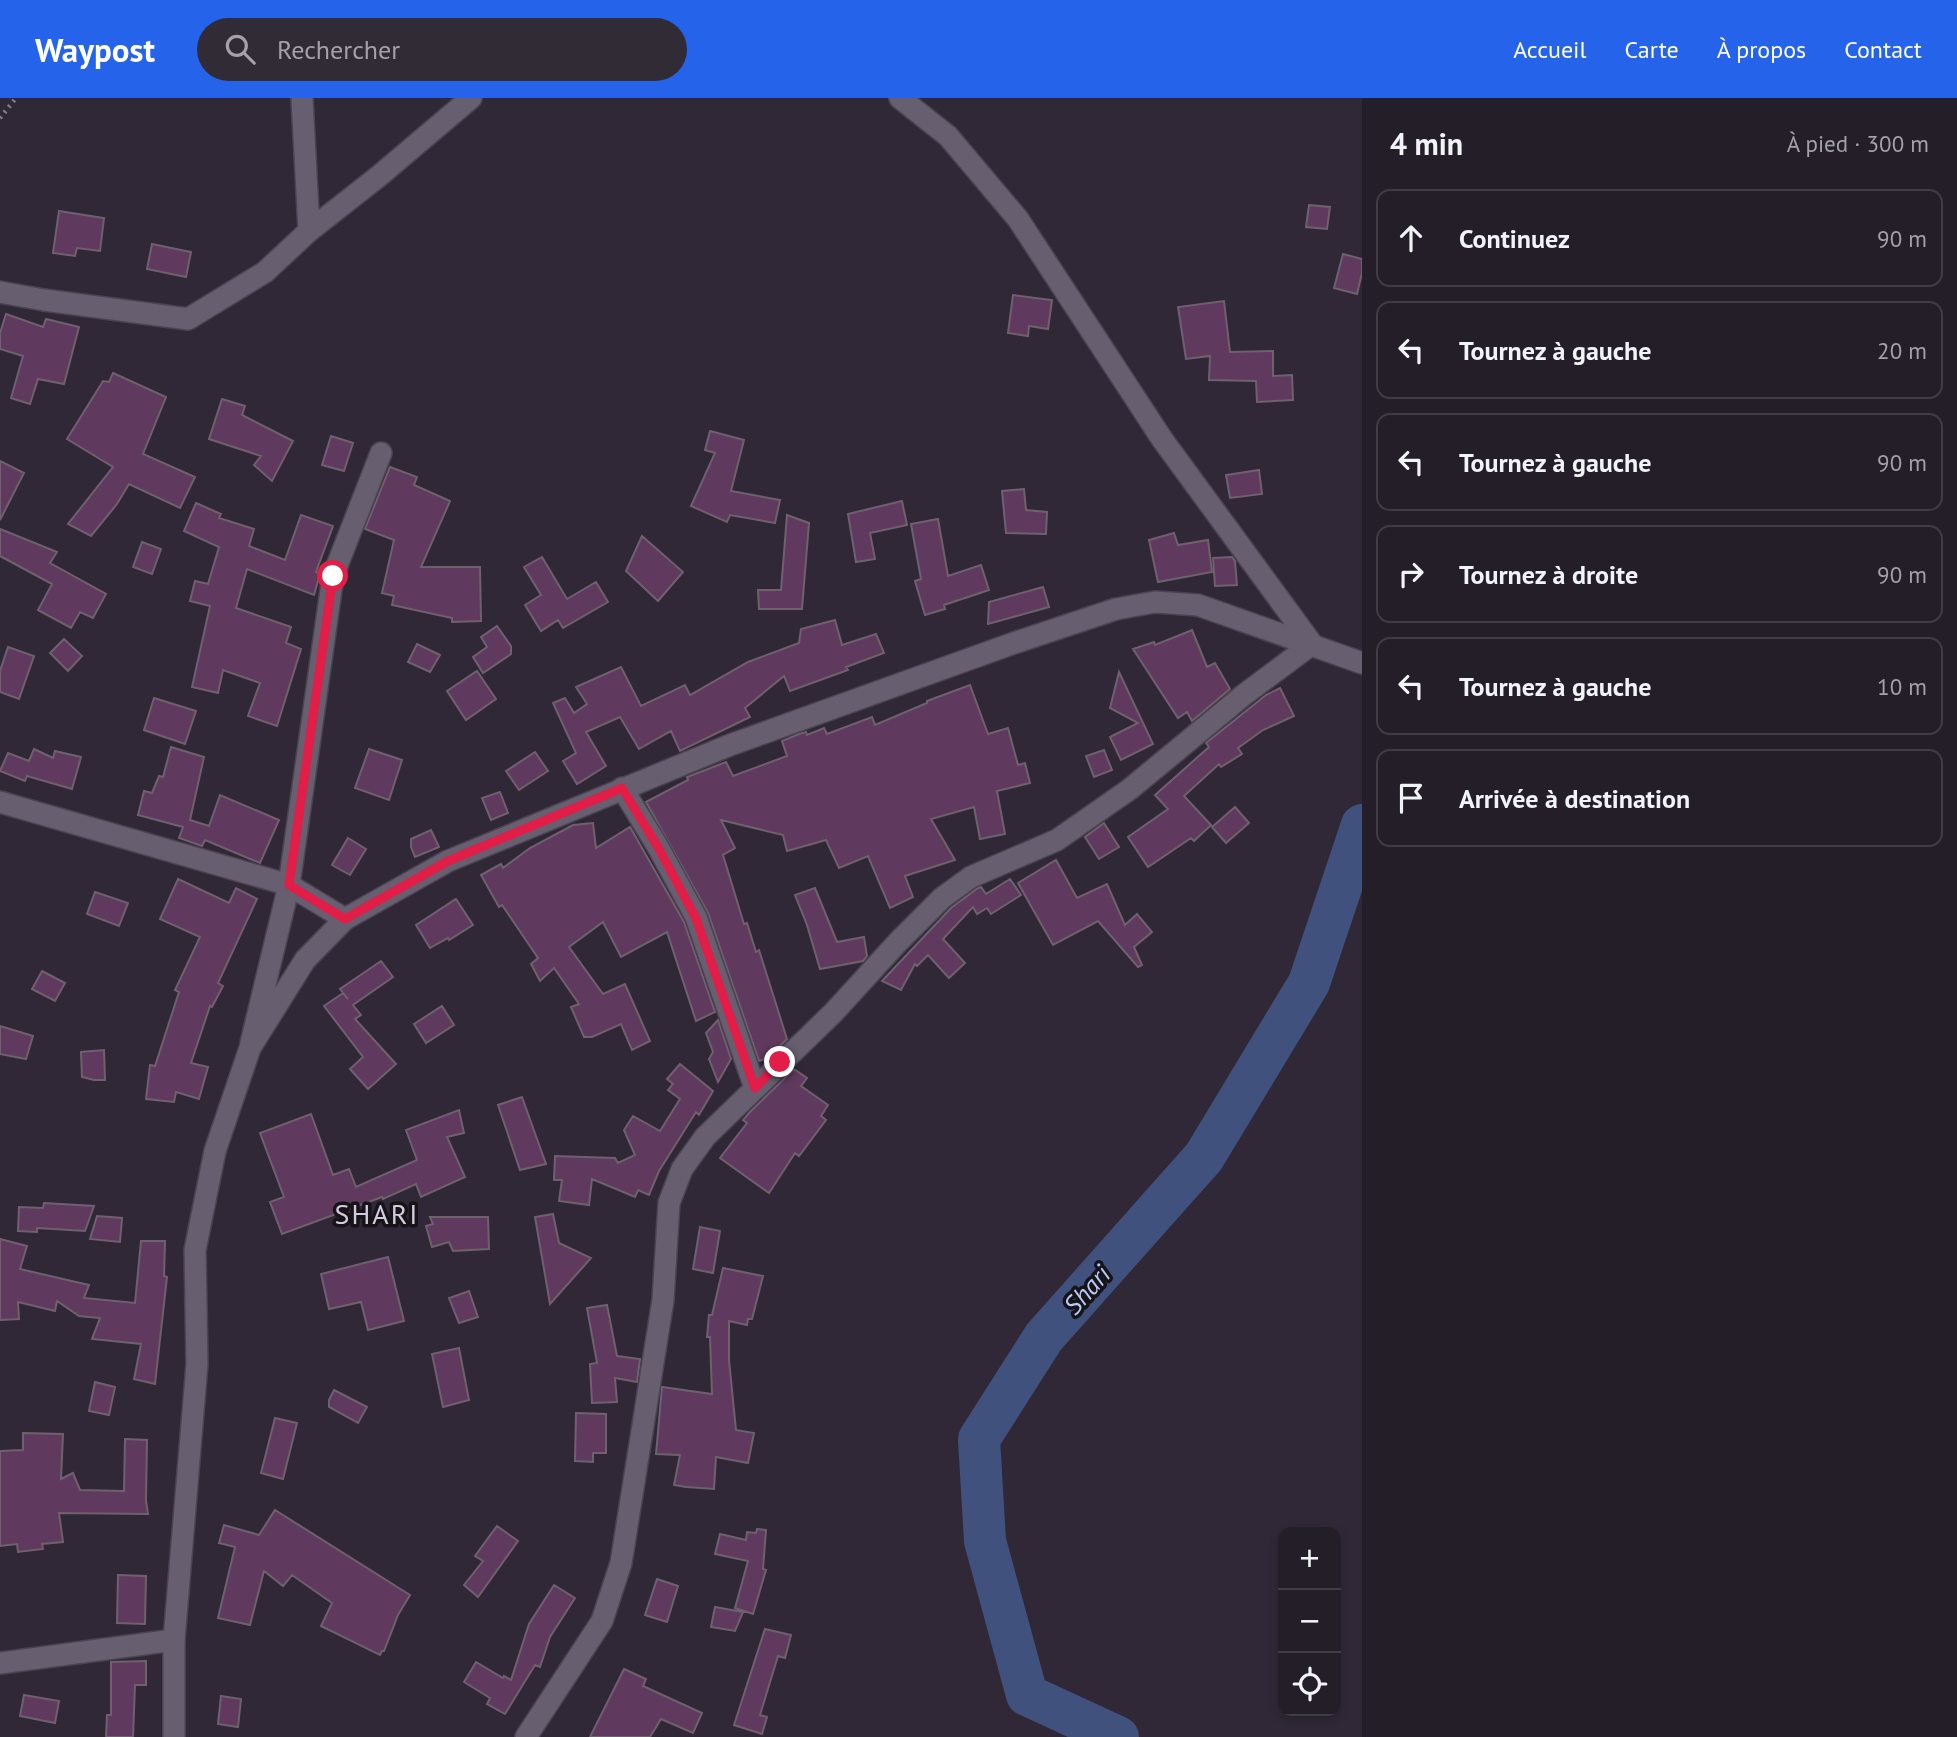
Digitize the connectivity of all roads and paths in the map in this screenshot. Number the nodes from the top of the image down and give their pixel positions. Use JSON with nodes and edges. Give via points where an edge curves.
{"nodes":[{"id":1,"x":16,"y":98,"type":"edge"},
{"id":2,"x":302,"y":98,"type":"edge"},
{"id":3,"x":471,"y":98,"type":"edge"},
{"id":4,"x":900,"y":98,"type":"edge"},
{"id":5,"x":0,"y":118,"type":"edge"},
{"id":6,"x":309,"y":231,"type":"junction"},
{"id":7,"x":0,"y":292,"type":"edge"},
{"id":8,"x":381,"y":453,"type":"dead end"},
{"id":9,"x":1312,"y":644,"type":"junction"},
{"id":10,"x":1362,"y":663,"type":"edge"},
{"id":11,"x":622,"y":788,"type":"junction"},
{"id":12,"x":0,"y":802,"type":"edge"},
{"id":13,"x":289,"y":885,"type":"junction"},
{"id":14,"x":345,"y":919,"type":"junction"},
{"id":15,"x":250,"y":1048,"type":"junction"},
{"id":16,"x":755,"y":1088,"type":"junction"},
{"id":17,"x":174,"y":1640,"type":"junction"},
{"id":18,"x":0,"y":1663,"type":"edge"},
{"id":19,"x":174,"y":1737,"type":"edge"},
{"id":20,"x":526,"y":1737,"type":"edge"}],
"edges":[{"from":1,"to":5,"type":"path"},
{"from":2,"to":6,"type":"street"},
{"from":3,"to":6,"type":"street"},
{"from":4,"to":9,"type":"street","via":[[948,136],[1018,219],[1162,439]]},
{"from":6,"to":7,"type":"street","via":[[265,272],[188,320]]},
{"from":8,"to":13,"type":"street","via":[[333,576]]},
{"from":9,"to":10,"type":"street"},
{"from":9,"to":11,"type":"street","via":[[1198,605],[1155,601],[1116,609],[730,745]]},
{"from":9,"to":16,"type":"street","via":[[1057,840],[971,877],[942,898]]},
{"from":11,"to":14,"type":"street","via":[[448,861]]},
{"from":11,"to":16,"type":"street","via":[[696,918]]},
{"from":12,"to":13,"type":"street"},
{"from":13,"to":14,"type":"street"},
{"from":13,"to":15,"type":"street"},
{"from":14,"to":15,"type":"street","via":[[305,960]]},
{"from":15,"to":17,"type":"street","via":[[215,1151],[195,1250],[197,1364]]},
{"from":16,"to":20,"type":"street","via":[[705,1136],[682,1169],[669,1203],[663,1300],[621,1563],[602,1621]]},
{"from":17,"to":18,"type":"street"},
{"from":17,"to":19,"type":"street"}]}
